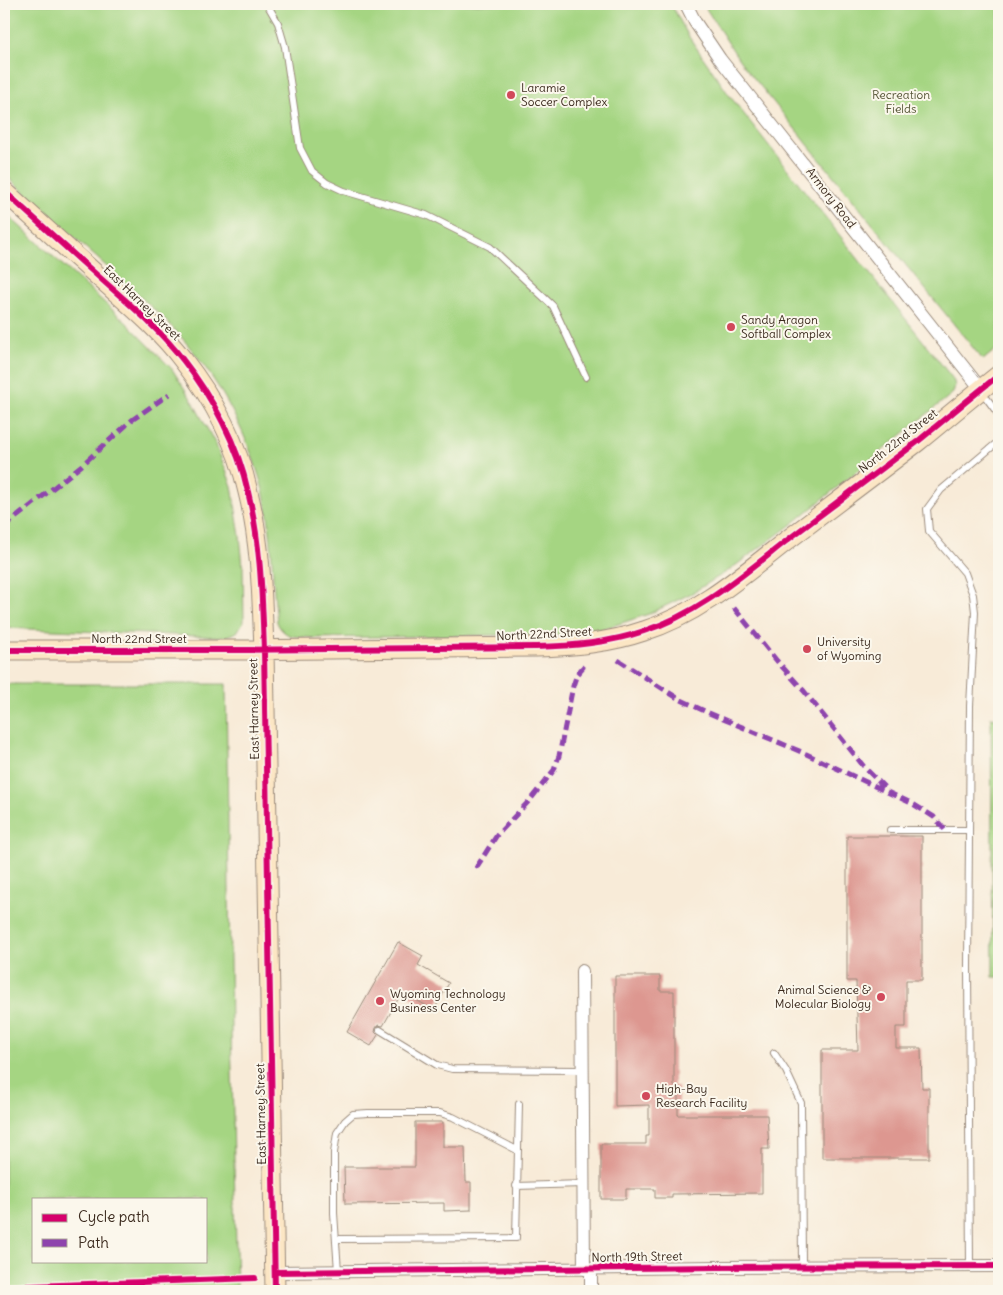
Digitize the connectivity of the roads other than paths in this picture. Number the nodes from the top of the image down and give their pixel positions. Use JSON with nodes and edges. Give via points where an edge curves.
{"nodes":[{"id":1,"x":267,"y":4,"type":"edge"},
{"id":2,"x":686,"y":4,"type":"edge"},
{"id":3,"x":4,"y":191,"type":"edge"},
{"id":4,"x":999,"y":375,"type":"edge"},
{"id":5,"x":586,"y":377,"type":"dead end"},
{"id":6,"x":981,"y":389,"type":"junction"},
{"id":7,"x":999,"y":415,"type":"edge"},
{"id":8,"x":999,"y":441,"type":"edge"},
{"id":9,"x":4,"y":650,"type":"edge"},
{"id":10,"x":264,"y":650,"type":"junction"},
{"id":11,"x":890,"y":830,"type":"dead end"},
{"id":12,"x":969,"y":830,"type":"junction"},
{"id":13,"x":582,"y":971,"type":"dead end"},
{"id":14,"x":380,"y":1030,"type":"dead end"},
{"id":15,"x":774,"y":1053,"type":"dead end"},
{"id":16,"x":582,"y":1070,"type":"junction"},
{"id":17,"x":519,"y":1104,"type":"dead end"},
{"id":18,"x":517,"y":1150,"type":"junction"},
{"id":19,"x":583,"y":1184,"type":"junction"},
{"id":20,"x":516,"y":1186,"type":"junction"},
{"id":21,"x":337,"y":1239,"type":"junction"},
{"id":22,"x":802,"y":1266,"type":"junction"},
{"id":23,"x":970,"y":1266,"type":"junction"},
{"id":24,"x":999,"y":1266,"type":"edge"},
{"id":25,"x":587,"y":1270,"type":"junction"},
{"id":26,"x":338,"y":1271,"type":"junction"},
{"id":27,"x":275,"y":1272,"type":"junction"},
{"id":28,"x":275,"y":1291,"type":"edge"},
{"id":29,"x":591,"y":1291,"type":"edge"}],
"edges":[{"from":1,"to":5,"type":"lane","via":[[278,23],[285,47],[300,148],[312,171],[344,192],[426,215],[490,247],[553,306]]},
{"from":2,"to":6,"type":"street","name":"Armory Road","via":[[720,59]]},
{"from":3,"to":10,"type":"main road","name":"East Harney Street","via":[[152,326],[204,388],[234,450],[248,490],[257,532]]},
{"from":4,"to":6,"type":"main road","name":"North 22nd Street"},
{"from":6,"to":7,"type":"lane"},
{"from":6,"to":10,"type":"main road","name":"North 22nd Street","via":[[702,604],[645,631],[572,646]]},
{"from":8,"to":12,"type":"lane","via":[[942,490],[927,509],[929,531],[965,573],[973,595],[975,634],[970,706]]},
{"from":9,"to":10,"type":"main road","name":"North 22nd Street"},
{"from":10,"to":27,"type":"main road","name":"East Harney Street"},
{"from":11,"to":12,"type":"lane"},
{"from":12,"to":23,"type":"lane"},
{"from":13,"to":16,"type":"street"},
{"from":14,"to":16,"type":"lane","via":[[437,1065],[452,1069]]},
{"from":15,"to":22,"type":"lane","via":[[800,1103]]},
{"from":16,"to":19,"type":"street"},
{"from":17,"to":18,"type":"lane"},
{"from":18,"to":20,"type":"lane"},
{"from":18,"to":21,"type":"lane","via":[[440,1113],[353,1114],[337,1133],[334,1153]]},
{"from":19,"to":20,"type":"lane"},
{"from":19,"to":25,"type":"street"},
{"from":20,"to":21,"type":"lane","via":[[516,1238]]},
{"from":21,"to":26,"type":"lane"},
{"from":22,"to":23,"type":"street","name":"North 19th Street"},
{"from":22,"to":25,"type":"street","name":"North 19th Street"},
{"from":23,"to":24,"type":"street","name":"North 19th Street"},
{"from":25,"to":26,"type":"street","name":"North 19th Street"},
{"from":25,"to":29,"type":"street"},
{"from":26,"to":27,"type":"street","name":"North 19th Street"},
{"from":27,"to":28,"type":"main road","name":"East Harney Street"}]}
